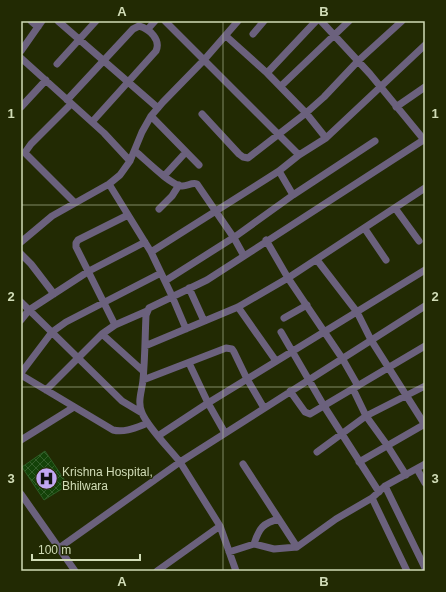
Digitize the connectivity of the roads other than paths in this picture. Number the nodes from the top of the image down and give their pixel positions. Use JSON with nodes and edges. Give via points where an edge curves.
{"nodes":[{"id":1,"x":31,"y":21,"type":"edge"},
{"id":2,"x":42,"y":21,"type":"edge"},
{"id":3,"x":58,"y":21,"type":"edge"},
{"id":4,"x":96,"y":21,"type":"edge"},
{"id":5,"x":155,"y":21,"type":"edge"},
{"id":6,"x":165,"y":21,"type":"edge"},
{"id":7,"x":238,"y":21,"type":"edge"},
{"id":8,"x":264,"y":21,"type":"edge"},
{"id":9,"x":316,"y":21,"type":"edge"},
{"id":10,"x":321,"y":21,"type":"edge"},
{"id":11,"x":349,"y":21,"type":"edge"},
{"id":12,"x":402,"y":21,"type":"edge"},
{"id":13,"x":38,"y":27,"type":"junction"},
{"id":14,"x":147,"y":30,"type":"junction"},
{"id":15,"x":253,"y":34,"type":"dead end"},
{"id":16,"x":333,"y":35,"type":"junction"},
{"id":17,"x":226,"y":36,"type":"junction"},
{"id":18,"x":78,"y":40,"type":"junction"},
{"id":19,"x":425,"y":45,"type":"edge"},
{"id":20,"x":21,"y":51,"type":"edge"},
{"id":21,"x":21,"y":58,"type":"edge"},
{"id":22,"x":103,"y":60,"type":"junction"},
{"id":23,"x":204,"y":60,"type":"junction"},
{"id":24,"x":358,"y":61,"type":"junction"},
{"id":25,"x":57,"y":64,"type":"dead end"},
{"id":26,"x":268,"y":73,"type":"junction"},
{"id":27,"x":46,"y":80,"type":"junction"},
{"id":28,"x":129,"y":82,"type":"junction"},
{"id":29,"x":281,"y":86,"type":"junction"},
{"id":30,"x":380,"y":86,"type":"junction"},
{"id":31,"x":425,"y":87,"type":"edge"},
{"id":32,"x":69,"y":102,"type":"junction"},
{"id":33,"x":21,"y":107,"type":"edge"},
{"id":34,"x":396,"y":107,"type":"junction"},
{"id":35,"x":158,"y":108,"type":"junction"},
{"id":36,"x":306,"y":113,"type":"junction"},
{"id":37,"x":202,"y":114,"type":"dead end"},
{"id":38,"x":152,"y":116,"type":"junction"},
{"id":39,"x":92,"y":122,"type":"junction"},
{"id":40,"x":278,"y":134,"type":"junction"},
{"id":41,"x":326,"y":138,"type":"junction"},
{"id":42,"x":425,"y":140,"type":"edge"},
{"id":43,"x":375,"y":141,"type":"dead end"},
{"id":44,"x":135,"y":151,"type":"junction"},
{"id":45,"x":186,"y":152,"type":"junction"},
{"id":46,"x":299,"y":155,"type":"junction"},
{"id":47,"x":130,"y":161,"type":"junction"},
{"id":48,"x":199,"y":165,"type":"dead end"},
{"id":49,"x":279,"y":171,"type":"junction"},
{"id":50,"x":164,"y":176,"type":"junction"},
{"id":51,"x":109,"y":184,"type":"junction"},
{"id":52,"x":179,"y":185,"type":"junction"},
{"id":53,"x":425,"y":188,"type":"edge"},
{"id":54,"x":293,"y":195,"type":"junction"},
{"id":55,"x":75,"y":203,"type":"junction"},
{"id":56,"x":395,"y":208,"type":"junction"},
{"id":57,"x":159,"y":209,"type":"dead end"},
{"id":58,"x":216,"y":212,"type":"junction"},
{"id":59,"x":128,"y":215,"type":"junction"},
{"id":60,"x":365,"y":228,"type":"junction"},
{"id":61,"x":234,"y":238,"type":"junction"},
{"id":62,"x":266,"y":240,"type":"junction"},
{"id":63,"x":419,"y":241,"type":"dead end"},
{"id":64,"x":21,"y":242,"type":"edge"},
{"id":65,"x":145,"y":242,"type":"junction"},
{"id":66,"x":151,"y":252,"type":"junction"},
{"id":67,"x":21,"y":254,"type":"edge"},
{"id":68,"x":244,"y":256,"type":"junction"},
{"id":69,"x":317,"y":260,"type":"junction"},
{"id":70,"x":386,"y":260,"type":"dead end"},
{"id":71,"x":89,"y":271,"type":"junction"},
{"id":72,"x":161,"y":273,"type":"junction"},
{"id":73,"x":424,"y":273,"type":"edge"},
{"id":74,"x":288,"y":278,"type":"junction"},
{"id":75,"x":165,"y":281,"type":"junction"},
{"id":76,"x":189,"y":288,"type":"junction"},
{"id":77,"x":54,"y":294,"type":"junction"},
{"id":78,"x":172,"y":296,"type":"junction"},
{"id":79,"x":21,"y":302,"type":"edge"},
{"id":80,"x":104,"y":302,"type":"junction"},
{"id":81,"x":307,"y":305,"type":"junction"},
{"id":82,"x":425,"y":306,"type":"edge"},
{"id":83,"x":238,"y":307,"type":"junction"},
{"id":84,"x":29,"y":310,"type":"junction"},
{"id":85,"x":147,"y":311,"type":"junction"},
{"id":86,"x":357,"y":312,"type":"junction"},
{"id":87,"x":284,"y":318,"type":"dead end"},
{"id":88,"x":21,"y":320,"type":"edge"},
{"id":89,"x":204,"y":321,"type":"junction"},
{"id":90,"x":115,"y":325,"type":"junction"},
{"id":91,"x":186,"y":329,"type":"junction"},
{"id":92,"x":52,"y":332,"type":"junction"},
{"id":93,"x":281,"y":332,"type":"dead end"},
{"id":94,"x":324,"y":332,"type":"junction"},
{"id":95,"x":102,"y":334,"type":"junction"},
{"id":96,"x":371,"y":340,"type":"junction"},
{"id":97,"x":145,"y":346,"type":"junction"},
{"id":98,"x":425,"y":346,"type":"edge"},
{"id":99,"x":292,"y":352,"type":"junction"},
{"id":100,"x":78,"y":357,"type":"junction"},
{"id":101,"x":342,"y":358,"type":"junction"},
{"id":102,"x":276,"y":362,"type":"junction"},
{"id":103,"x":189,"y":363,"type":"junction"},
{"id":104,"x":388,"y":367,"type":"junction"},
{"id":105,"x":143,"y":371,"type":"junction"},
{"id":106,"x":21,"y":374,"type":"edge"},
{"id":107,"x":247,"y":379,"type":"junction"},
{"id":108,"x":143,"y":380,"type":"junction"},
{"id":109,"x":308,"y":380,"type":"junction"},
{"id":110,"x":425,"y":386,"type":"edge"},
{"id":111,"x":355,"y":388,"type":"junction"},
{"id":112,"x":46,"y":390,"type":"junction"},
{"id":113,"x":290,"y":391,"type":"junction"},
{"id":114,"x":407,"y":397,"type":"junction"},
{"id":115,"x":208,"y":403,"type":"junction"},
{"id":116,"x":324,"y":406,"type":"junction"},
{"id":117,"x":74,"y":407,"type":"junction"},
{"id":118,"x":264,"y":408,"type":"junction"},
{"id":119,"x":142,"y":413,"type":"junction"},
{"id":120,"x":366,"y":416,"type":"junction"},
{"id":121,"x":148,"y":423,"type":"junction"},
{"id":122,"x":425,"y":424,"type":"edge"},
{"id":123,"x":225,"y":433,"type":"junction"},
{"id":124,"x":341,"y":434,"type":"junction"},
{"id":125,"x":158,"y":436,"type":"junction"},
{"id":126,"x":21,"y":440,"type":"edge"},
{"id":127,"x":388,"y":445,"type":"junction"},
{"id":128,"x":317,"y":452,"type":"dead end"},
{"id":129,"x":180,"y":462,"type":"junction"},
{"id":130,"x":359,"y":462,"type":"junction"},
{"id":131,"x":243,"y":464,"type":"dead end"},
{"id":132,"x":425,"y":464,"type":"edge"},
{"id":133,"x":417,"y":469,"type":"junction"},
{"id":134,"x":406,"y":475,"type":"junction"},
{"id":135,"x":425,"y":483,"type":"edge"},
{"id":136,"x":386,"y":486,"type":"junction"},
{"id":137,"x":379,"y":492,"type":"junction"},
{"id":138,"x":21,"y":494,"type":"edge"},
{"id":139,"x":372,"y":498,"type":"junction"},
{"id":140,"x":279,"y":519,"type":"junction"},
{"id":141,"x":220,"y":526,"type":"junction"},
{"id":142,"x":254,"y":544,"type":"junction"},
{"id":143,"x":297,"y":547,"type":"junction"},
{"id":144,"x":59,"y":548,"type":"junction"},
{"id":145,"x":228,"y":552,"type":"junction"},
{"id":146,"x":425,"y":568,"type":"edge"},
{"id":147,"x":75,"y":571,"type":"edge"},
{"id":148,"x":156,"y":571,"type":"edge"},
{"id":149,"x":236,"y":571,"type":"edge"},
{"id":150,"x":407,"y":571,"type":"edge"}],
"edges":[{"from":1,"to":13,"type":"street"},
{"from":2,"to":13,"type":"street"},
{"from":3,"to":18,"type":"street"},
{"from":4,"to":18,"type":"street"},
{"from":5,"to":14,"type":"street"},
{"from":6,"to":23,"type":"street"},
{"from":7,"to":17,"type":"street"},
{"from":8,"to":15,"type":"street"},
{"from":9,"to":26,"type":"street"},
{"from":10,"to":16,"type":"street"},
{"from":11,"to":16,"type":"street"},
{"from":12,"to":24,"type":"street"},
{"from":13,"to":20,"type":"street"},
{"from":14,"to":22,"type":"street","via":[[139,26],[133,29]]},
{"from":14,"to":28,"type":"street","via":[[157,41],[157,48]]},
{"from":16,"to":24,"type":"street"},
{"from":16,"to":29,"type":"street"},
{"from":17,"to":23,"type":"street"},
{"from":17,"to":26,"type":"street"},
{"from":18,"to":22,"type":"street"},
{"from":18,"to":25,"type":"street"},
{"from":19,"to":30,"type":"street"},
{"from":21,"to":27,"type":"street"},
{"from":22,"to":28,"type":"street"},
{"from":22,"to":32,"type":"street"},
{"from":23,"to":35,"type":"street"},
{"from":23,"to":40,"type":"street"},
{"from":24,"to":30,"type":"street"},
{"from":24,"to":36,"type":"street"},
{"from":26,"to":29,"type":"street"},
{"from":27,"to":32,"type":"street"},
{"from":27,"to":33,"type":"street"},
{"from":28,"to":35,"type":"street"},
{"from":28,"to":39,"type":"street"},
{"from":29,"to":36,"type":"street"},
{"from":30,"to":34,"type":"street"},
{"from":30,"to":41,"type":"street"},
{"from":31,"to":34,"type":"street"},
{"from":32,"to":39,"type":"street"},
{"from":32,"to":55,"type":"street","via":[[31,144],[26,154]]},
{"from":34,"to":42,"type":"street"},
{"from":35,"to":38,"type":"street"},
{"from":36,"to":40,"type":"street"},
{"from":36,"to":41,"type":"street"},
{"from":37,"to":40,"type":"street","via":[[239,154],[246,158]]},
{"from":38,"to":44,"type":"street","via":[[142,132]]},
{"from":38,"to":45,"type":"street"},
{"from":39,"to":47,"type":"street"},
{"from":40,"to":46,"type":"street"},
{"from":41,"to":46,"type":"street"},
{"from":42,"to":62,"type":"street"},
{"from":43,"to":54,"type":"street"},
{"from":44,"to":47,"type":"street"},
{"from":44,"to":50,"type":"street"},
{"from":45,"to":48,"type":"street"},
{"from":45,"to":50,"type":"street"},
{"from":46,"to":49,"type":"street"},
{"from":47,"to":51,"type":"street","via":[[120,175]]},
{"from":49,"to":54,"type":"street"},
{"from":49,"to":58,"type":"street"},
{"from":50,"to":52,"type":"street"},
{"from":51,"to":55,"type":"street"},
{"from":51,"to":59,"type":"street"},
{"from":52,"to":57,"type":"street"},
{"from":52,"to":58,"type":"street","via":[[197,184]]},
{"from":53,"to":56,"type":"street"},
{"from":54,"to":61,"type":"street"},
{"from":55,"to":64,"type":"street","via":[[52,216]]},
{"from":56,"to":60,"type":"street"},
{"from":56,"to":63,"type":"street"},
{"from":58,"to":61,"type":"street"},
{"from":58,"to":66,"type":"street"},
{"from":59,"to":65,"type":"street"},
{"from":59,"to":71,"type":"street","via":[[76,241],[76,247]]},
{"from":60,"to":69,"type":"street"},
{"from":60,"to":70,"type":"street"},
{"from":61,"to":68,"type":"street"},
{"from":61,"to":75,"type":"street"},
{"from":62,"to":68,"type":"street"},
{"from":62,"to":74,"type":"street"},
{"from":65,"to":66,"type":"street"},
{"from":65,"to":71,"type":"street"},
{"from":66,"to":72,"type":"street"},
{"from":67,"to":77,"type":"street"},
{"from":68,"to":76,"type":"street","via":[[207,280]]},
{"from":69,"to":74,"type":"street"},
{"from":69,"to":86,"type":"street"},
{"from":71,"to":77,"type":"street"},
{"from":71,"to":80,"type":"street"},
{"from":72,"to":75,"type":"street"},
{"from":72,"to":80,"type":"street"},
{"from":73,"to":86,"type":"street"},
{"from":74,"to":81,"type":"street"},
{"from":74,"to":83,"type":"street"},
{"from":75,"to":78,"type":"street"},
{"from":76,"to":78,"type":"street"},
{"from":76,"to":89,"type":"street"},
{"from":77,"to":84,"type":"street"},
{"from":78,"to":85,"type":"street"},
{"from":78,"to":91,"type":"street"},
{"from":79,"to":84,"type":"street"},
{"from":80,"to":90,"type":"street"},
{"from":80,"to":92,"type":"street"},
{"from":81,"to":87,"type":"street"},
{"from":81,"to":94,"type":"street"},
{"from":82,"to":96,"type":"street"},
{"from":83,"to":89,"type":"street"},
{"from":83,"to":102,"type":"street"},
{"from":84,"to":88,"type":"street"},
{"from":84,"to":92,"type":"street"},
{"from":85,"to":90,"type":"street"},
{"from":85,"to":97,"type":"street"},
{"from":86,"to":94,"type":"street"},
{"from":86,"to":96,"type":"street"},
{"from":89,"to":91,"type":"street"},
{"from":90,"to":95,"type":"street"},
{"from":91,"to":97,"type":"street"},
{"from":92,"to":100,"type":"street"},
{"from":92,"to":106,"type":"street"},
{"from":93,"to":99,"type":"street"},
{"from":94,"to":99,"type":"street"},
{"from":94,"to":101,"type":"street"},
{"from":95,"to":100,"type":"street"},
{"from":95,"to":105,"type":"street"},
{"from":96,"to":101,"type":"street"},
{"from":96,"to":104,"type":"street"},
{"from":97,"to":105,"type":"street"},
{"from":98,"to":104,"type":"street"},
{"from":99,"to":102,"type":"street"},
{"from":99,"to":109,"type":"street"},
{"from":100,"to":112,"type":"street"},
{"from":100,"to":119,"type":"street","via":[[122,401]]},
{"from":101,"to":109,"type":"street"},
{"from":101,"to":111,"type":"street"},
{"from":102,"to":107,"type":"street"},
{"from":103,"to":107,"type":"street","via":[[229,348],[234,352]]},
{"from":103,"to":108,"type":"street"},
{"from":103,"to":115,"type":"street"},
{"from":104,"to":111,"type":"street"},
{"from":104,"to":114,"type":"street"},
{"from":105,"to":108,"type":"street"},
{"from":106,"to":112,"type":"street"},
{"from":107,"to":115,"type":"street"},
{"from":107,"to":118,"type":"street"},
{"from":108,"to":119,"type":"street","via":[[140,396]]},
{"from":109,"to":113,"type":"street"},
{"from":109,"to":116,"type":"street"},
{"from":110,"to":114,"type":"street"},
{"from":111,"to":116,"type":"street"},
{"from":111,"to":120,"type":"street"},
{"from":112,"to":117,"type":"street"},
{"from":113,"to":116,"type":"street","via":[[308,414]]},
{"from":113,"to":118,"type":"street"},
{"from":114,"to":120,"type":"street"},
{"from":114,"to":122,"type":"street"},
{"from":115,"to":123,"type":"street"},
{"from":115,"to":125,"type":"street"},
{"from":116,"to":124,"type":"street"},
{"from":117,"to":121,"type":"street","via":[[120,432]]},
{"from":117,"to":126,"type":"street"},
{"from":118,"to":123,"type":"street"},
{"from":119,"to":121,"type":"street"},
{"from":120,"to":124,"type":"street"},
{"from":120,"to":127,"type":"street"},
{"from":121,"to":125,"type":"street"},
{"from":122,"to":127,"type":"street"},
{"from":123,"to":129,"type":"street"},
{"from":124,"to":128,"type":"street"},
{"from":124,"to":130,"type":"street"},
{"from":125,"to":129,"type":"street"},
{"from":127,"to":130,"type":"street"},
{"from":127,"to":134,"type":"street"},
{"from":129,"to":141,"type":"street"},
{"from":129,"to":144,"type":"street"},
{"from":130,"to":137,"type":"street"},
{"from":131,"to":140,"type":"street"},
{"from":132,"to":133,"type":"street"},
{"from":133,"to":134,"type":"street"},
{"from":133,"to":135,"type":"street"},
{"from":134,"to":136,"type":"street"},
{"from":136,"to":137,"type":"street"},
{"from":136,"to":146,"type":"street"},
{"from":137,"to":139,"type":"street"},
{"from":138,"to":144,"type":"street"},
{"from":139,"to":143,"type":"street","via":[[336,519]]},
{"from":139,"to":150,"type":"street"},
{"from":140,"to":142,"type":"street","via":[[264,525]]},
{"from":140,"to":143,"type":"street"},
{"from":141,"to":145,"type":"street"},
{"from":141,"to":148,"type":"street"},
{"from":142,"to":143,"type":"street","via":[[274,549]]},
{"from":142,"to":145,"type":"street"},
{"from":144,"to":147,"type":"street"},
{"from":145,"to":149,"type":"street"}]}
